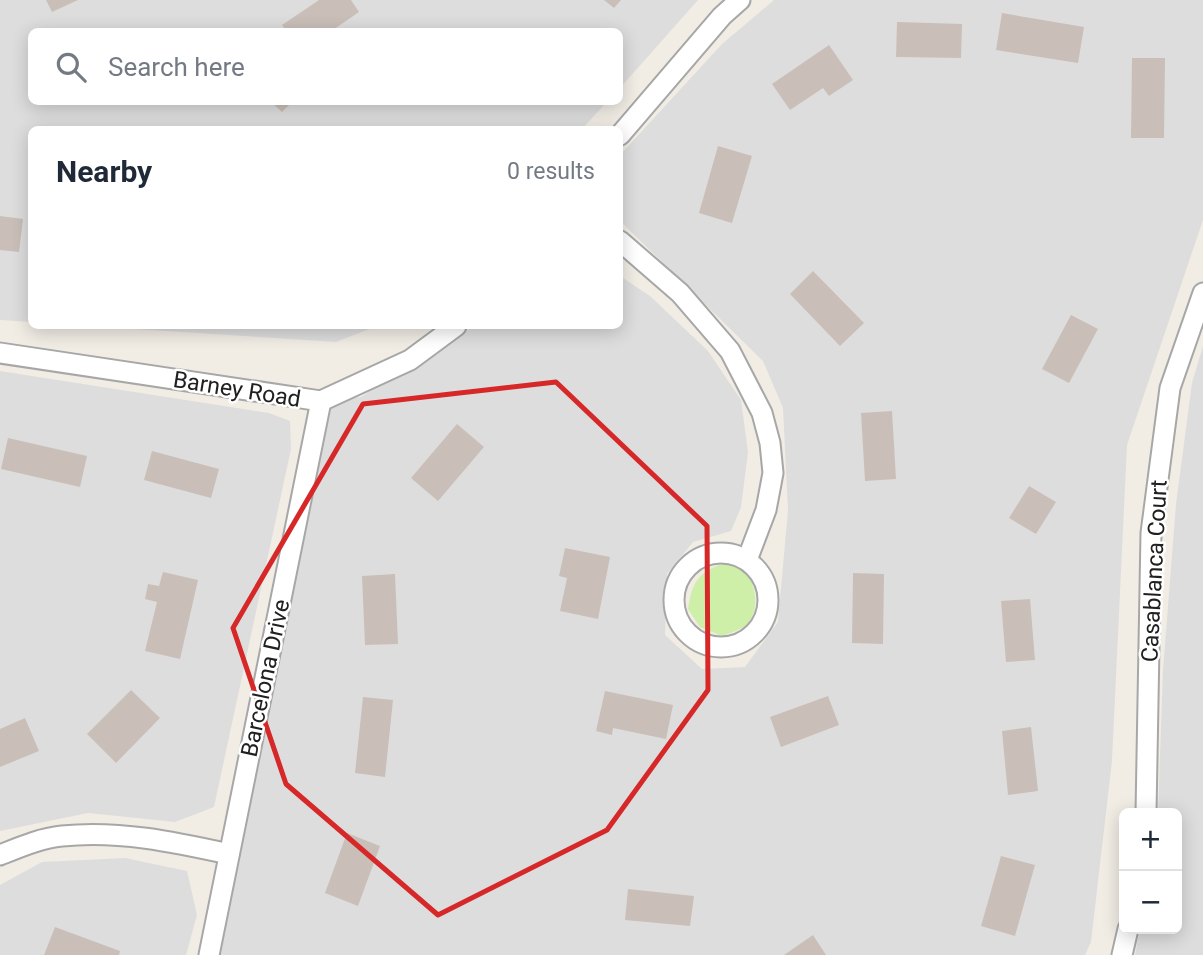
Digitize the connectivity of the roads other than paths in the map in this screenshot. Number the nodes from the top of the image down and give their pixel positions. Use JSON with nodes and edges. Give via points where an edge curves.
{"nodes":[{"id":1,"x":740,"y":0,"type":"edge"},
{"id":2,"x":623,"y":132,"type":"edge"},
{"id":3,"x":623,"y":244,"type":"edge"},
{"id":4,"x":1203,"y":293,"type":"edge"},
{"id":5,"x":452,"y":329,"type":"edge"},
{"id":6,"x":0,"y":353,"type":"edge"},
{"id":7,"x":321,"y":401,"type":"junction"},
{"id":8,"x":747,"y":560,"type":"junction"},
{"id":9,"x":1146,"y":808,"type":"edge"},
{"id":10,"x":229,"y":854,"type":"junction"},
{"id":11,"x":0,"y":855,"type":"edge"},
{"id":12,"x":1127,"y":934,"type":"edge"},
{"id":13,"x":209,"y":955,"type":"edge"},
{"id":14,"x":1122,"y":955,"type":"edge"}],
"edges":[{"from":1,"to":2,"type":"street"},
{"from":3,"to":8,"type":"street","via":[[680,293],[730,351],[762,413],[774,473]]},
{"from":4,"to":9,"type":"street","name":"Casablanca Court","via":[[1170,388],[1151,533]]},
{"from":5,"to":7,"type":"street","name":"Barney Road","via":[[410,360]]},
{"from":6,"to":7,"type":"street","name":"Barney Road"},
{"from":7,"to":10,"type":"street","name":"Barcelona Drive"},
{"from":8,"to":8,"type":"street","via":[[757,568],[768,593],[765,619],[747,640],[735,645],[721,647],[695,640],[685,631],[674,606],[674,593],[685,569],[708,554],[734,554]]},
{"from":10,"to":11,"type":"street","via":[[117,834],[60,836]]},
{"from":10,"to":13,"type":"street","name":"Barcelona Drive"},
{"from":12,"to":14,"type":"street"}]}
